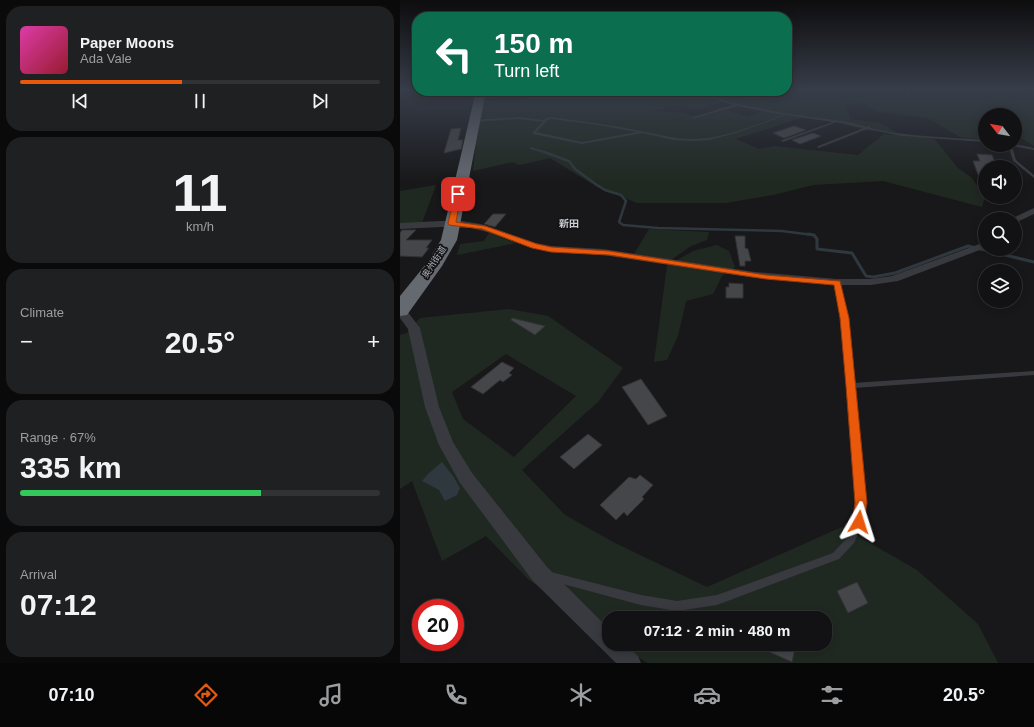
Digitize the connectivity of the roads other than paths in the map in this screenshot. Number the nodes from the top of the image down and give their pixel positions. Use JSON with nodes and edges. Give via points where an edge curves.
{"nodes":[{"id":1,"x":489,"y":120,"type":"edge"},
{"id":2,"x":536,"y":120,"type":"edge"},
{"id":3,"x":566,"y":120,"type":"edge"},
{"id":4,"x":769,"y":120,"type":"edge"},
{"id":5,"x":830,"y":120,"type":"edge"},
{"id":6,"x":473,"y":121,"type":"joint"},
{"id":7,"x":545,"y":121,"type":"joint"},
{"id":8,"x":838,"y":121,"type":"junction"},
{"id":9,"x":869,"y":127,"type":"junction"},
{"id":10,"x":643,"y":132,"type":"junction"},
{"id":11,"x":978,"y":140,"type":"edge"},
{"id":12,"x":783,"y":142,"type":"dead end"},
{"id":13,"x":820,"y":147,"type":"dead end"},
{"id":14,"x":1022,"y":147,"type":"edge"},
{"id":15,"x":1034,"y":149,"type":"edge"},
{"id":16,"x":1012,"y":152,"type":"edge"},
{"id":17,"x":1034,"y":177,"type":"edge"},
{"id":18,"x":1034,"y":211,"type":"edge"},
{"id":19,"x":1022,"y":217,"type":"edge"},
{"id":20,"x":452,"y":223,"type":"junction"},
{"id":21,"x":400,"y":226,"type":"edge"},
{"id":22,"x":978,"y":248,"type":"edge"},
{"id":23,"x":838,"y":283,"type":"junction"},
{"id":24,"x":400,"y":310,"type":"edge"},
{"id":25,"x":1034,"y":373,"type":"edge"},
{"id":26,"x":851,"y":386,"type":"junction"},
{"id":27,"x":540,"y":574,"type":"junction"},
{"id":28,"x":602,"y":636,"type":"edge"},
{"id":29,"x":618,"y":651,"type":"edge"},
{"id":30,"x":631,"y":663,"type":"edge"}],
"edges":[{"from":1,"to":6,"type":"lane"},
{"from":2,"to":7,"type":"lane"},
{"from":3,"to":10,"type":"lane"},
{"from":4,"to":10,"type":"lane","via":[[722,136],[699,140],[683,140]]},
{"from":5,"to":8,"type":"lane"},
{"from":6,"to":20,"type":"highway","name":"奥州街道"},
{"from":7,"to":10,"type":"lane","via":[[534,134],[582,143]]},
{"from":8,"to":9,"type":"lane"},
{"from":8,"to":12,"type":"lane"},
{"from":9,"to":11,"type":"lane","via":[[902,135]]},
{"from":9,"to":13,"type":"lane"},
{"from":14,"to":15,"type":"lane"},
{"from":16,"to":17,"type":"lane","via":[[1014,160]]},
{"from":18,"to":19,"type":"street"},
{"from":20,"to":21,"type":"street"},
{"from":20,"to":23,"type":"street","via":[[483,227],[551,250],[609,253],[766,277]]},
{"from":20,"to":24,"type":"highway","name":"奥州街道","via":[[449,240],[442,253]]},
{"from":22,"to":23,"type":"street","via":[[894,279]]},
{"from":23,"to":26,"type":"lane"},
{"from":24,"to":27,"type":"street","via":[[414,328],[432,407],[447,445],[466,478]]},
{"from":25,"to":26,"type":"lane"},
{"from":26,"to":27,"type":"lane","via":[[861,503],[859,522],[851,540],[836,556],[717,600],[677,606],[641,600]]},
{"from":27,"to":28,"type":"street"},
{"from":29,"to":30,"type":"street"}]}
